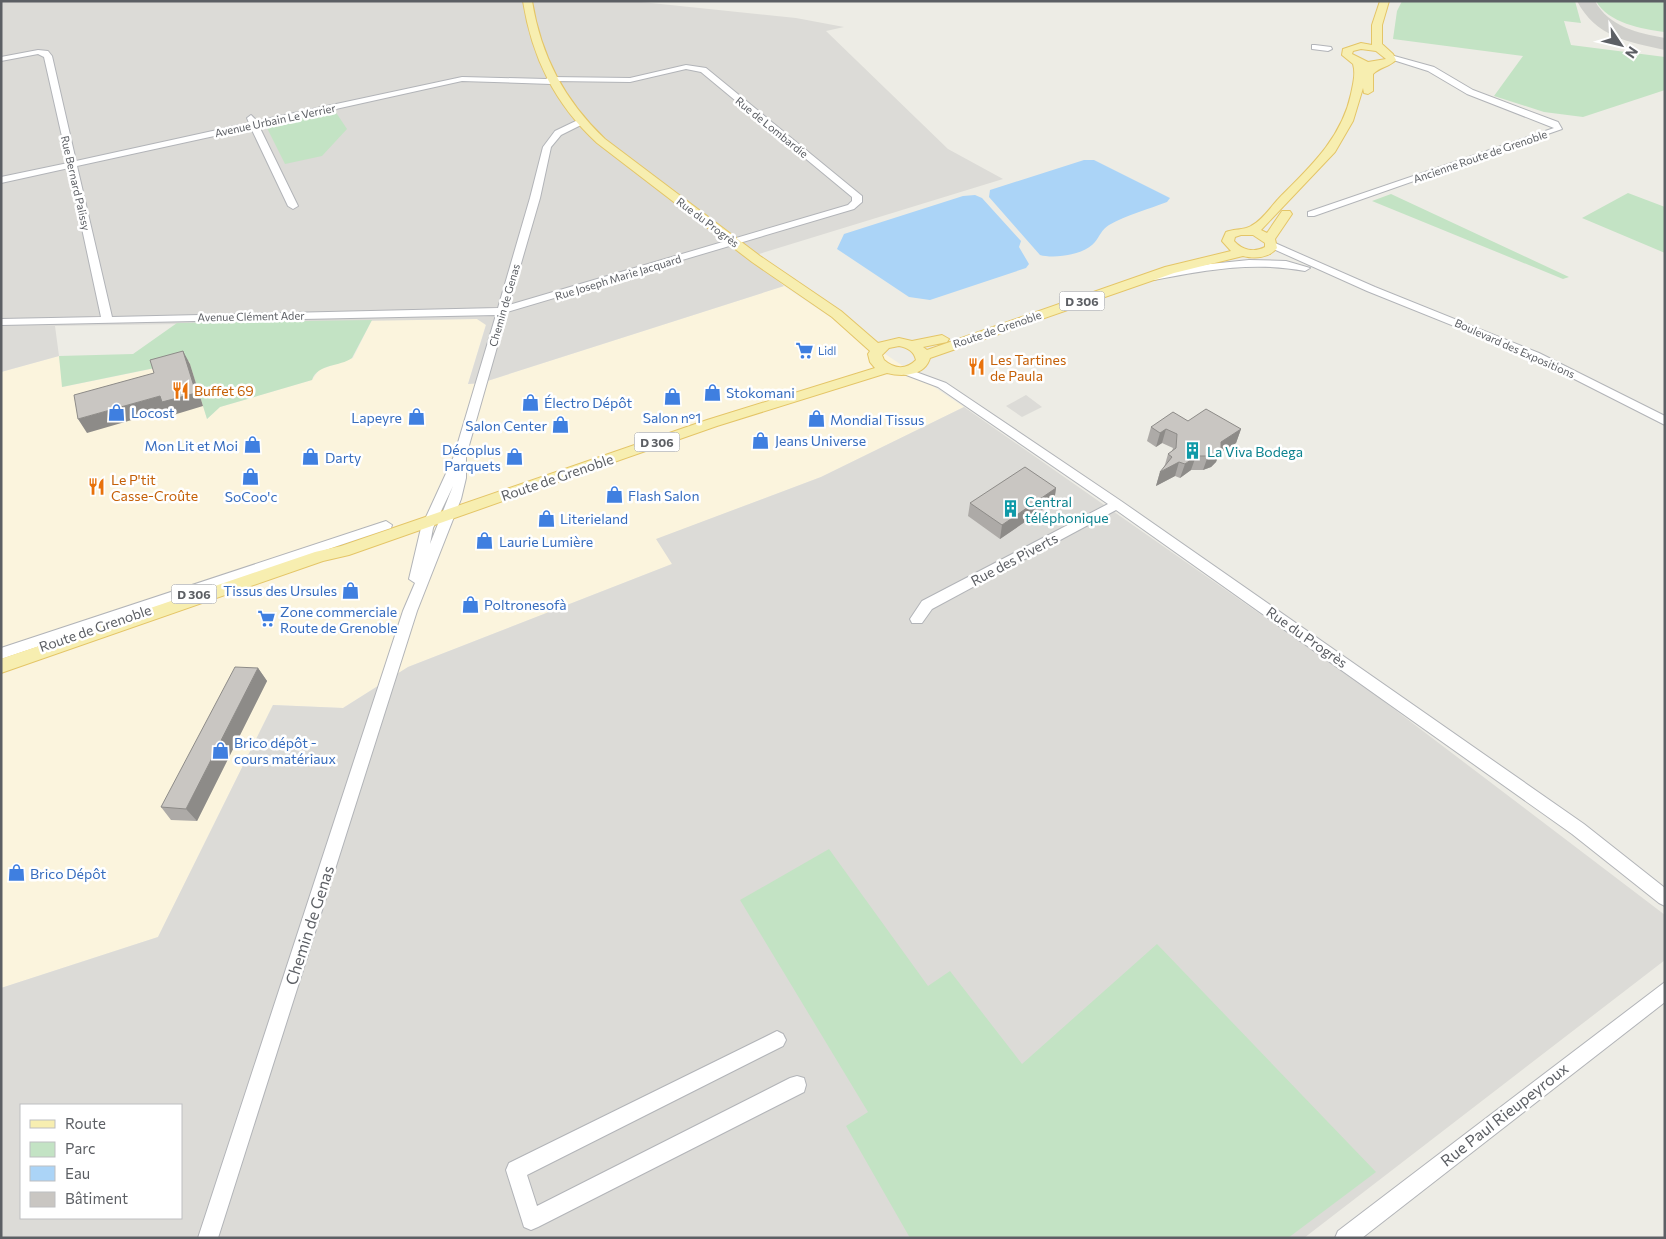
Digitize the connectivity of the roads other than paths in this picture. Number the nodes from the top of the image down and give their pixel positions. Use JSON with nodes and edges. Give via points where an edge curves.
{"nodes":[{"id":1,"x":528,"y":1,"type":"edge"},
{"id":2,"x":1377,"y":1,"type":"edge"},
{"id":3,"x":1385,"y":1,"type":"edge"},
{"id":4,"x":1361,"y":46,"type":"junction"},
{"id":5,"x":1315,"y":47,"type":"dead end"},
{"id":6,"x":1328,"y":49,"type":"dead end"},
{"id":7,"x":1379,"y":49,"type":"junction"},
{"id":8,"x":1,"y":59,"type":"edge"},
{"id":9,"x":1389,"y":59,"type":"junction"},
{"id":10,"x":1356,"y":62,"type":"junction"},
{"id":11,"x":1376,"y":65,"type":"junction"},
{"id":12,"x":550,"y":79,"type":"junction"},
{"id":13,"x":253,"y":121,"type":"junction"},
{"id":14,"x":580,"y":122,"type":"junction"},
{"id":15,"x":71,"y":160,"type":"junction"},
{"id":16,"x":1,"y":171,"type":"edge"},
{"id":17,"x":1,"y":180,"type":"edge"},
{"id":18,"x":293,"y":206,"type":"dead end"},
{"id":19,"x":1310,"y":214,"type":"dead end"},
{"id":20,"x":1251,"y":231,"type":"junction"},
{"id":21,"x":734,"y":242,"type":"junction"},
{"id":22,"x":1229,"y":244,"type":"junction"},
{"id":23,"x":1268,"y":246,"type":"junction"},
{"id":24,"x":1244,"y":252,"type":"junction"},
{"id":25,"x":1150,"y":278,"type":"junction"},
{"id":26,"x":1361,"y":285,"type":"junction"},
{"id":27,"x":502,"y":311,"type":"junction"},
{"id":28,"x":107,"y":318,"type":"junction"},
{"id":29,"x":1,"y":322,"type":"edge"},
{"id":30,"x":850,"y":325,"type":"junction"},
{"id":31,"x":892,"y":343,"type":"junction"},
{"id":32,"x":912,"y":345,"type":"junction"},
{"id":33,"x":876,"y":354,"type":"junction"},
{"id":34,"x":922,"y":359,"type":"junction"},
{"id":35,"x":886,"y":369,"type":"junction"},
{"id":36,"x":905,"y":371,"type":"junction"},
{"id":37,"x":942,"y":385,"type":"junction"},
{"id":38,"x":1665,"y":421,"type":"edge"},
{"id":39,"x":460,"y":456,"type":"junction"},
{"id":40,"x":1117,"y":504,"type":"junction"},
{"id":41,"x":442,"y":512,"type":"junction"},
{"id":42,"x":386,"y":525,"type":"junction"},
{"id":43,"x":344,"y":551,"type":"junction"},
{"id":44,"x":410,"y":612,"type":"junction"},
{"id":45,"x":917,"y":619,"type":"dead end"},
{"id":46,"x":1,"y":654,"type":"edge"},
{"id":47,"x":1,"y":660,"type":"edge"},
{"id":48,"x":1,"y":666,"type":"edge"},
{"id":49,"x":1,"y":672,"type":"edge"},
{"id":50,"x":1665,"y":898,"type":"edge"},
{"id":51,"x":1665,"y":991,"type":"edge"},
{"id":52,"x":777,"y":1040,"type":"dead end"},
{"id":53,"x":798,"y":1084,"type":"dead end"},
{"id":54,"x":208,"y":1238,"type":"edge"},
{"id":55,"x":1345,"y":1238,"type":"edge"}],
"edges":[{"from":1,"to":12,"type":"main road","name":"Rue du Progrès","via":[[529,15]]},
{"from":2,"to":4,"type":"main road","via":[[1368,37]]},
{"from":3,"to":7,"type":"main road","via":[[1376,44]]},
{"from":4,"to":7,"type":"main road"},
{"from":4,"to":10,"type":"main road","via":[[1346,51]]},
{"from":5,"to":6,"type":"street"},
{"from":7,"to":9,"type":"main road"},
{"from":8,"to":15,"type":"street","name":"Rue Bernard Palissy","via":[[42,52],[48,56]]},
{"from":9,"to":11,"type":"main road"},
{"from":9,"to":19,"type":"street","name":"Ancienne Route de Grenoble","via":[[1418,64],[1470,92],[1555,124],[1558,129]]},
{"from":10,"to":11,"type":"main road"},
{"from":10,"to":20,"type":"main road","via":[[1360,72],[1355,102],[1338,140],[1324,160],[1270,218]]},
{"from":11,"to":23,"type":"main road","via":[[1368,73],[1364,110],[1349,142],[1291,206]]},
{"from":12,"to":13,"type":"street","name":"Avenue Urbain Le Verrier","via":[[462,79]]},
{"from":12,"to":14,"type":"main road","name":"Rue du Progrès"},
{"from":12,"to":21,"type":"street","name":"Rue de Lombardie","via":[[630,80],[696,67],[857,196],[857,202],[851,207]]},
{"from":13,"to":15,"type":"street","name":"Avenue Urbain Le Verrier"},
{"from":13,"to":18,"type":"street"},
{"from":14,"to":21,"type":"main road","name":"Rue du Progrès"},
{"from":14,"to":27,"type":"street","name":"Chemin de Genas","via":[[571,134],[557,140],[547,154]]},
{"from":15,"to":16,"type":"street","name":"Avenue Urbain Le Verrier"},
{"from":15,"to":17,"type":"street","name":"Avenue Urbain Le Verrier"},
{"from":15,"to":28,"type":"street","name":"Rue Bernard Palissy"},
{"from":20,"to":22,"type":"main road","name":"Route de Grenoble","via":[[1230,235]]},
{"from":20,"to":23,"type":"main road"},
{"from":21,"to":27,"type":"street","name":"Rue Joseph Marie Jacquard"},
{"from":21,"to":30,"type":"main road","name":"Rue du Progrès"},
{"from":22,"to":24,"type":"main road"},
{"from":22,"to":32,"type":"main road","name":"Route de Grenoble","number":"D 306","via":[[1211,254],[1154,268],[930,343]]},
{"from":23,"to":24,"type":"main road"},
{"from":23,"to":26,"type":"street","name":"Boulevard des Expositions"},
{"from":24,"to":25,"type":"main road","name":"Route de Grenoble","number":"D 306"},
{"from":25,"to":26,"type":"street","name":"Boulevard des Expositions","via":[[1249,262],[1275,262]]},
{"from":25,"to":34,"type":"main road","name":"Route de Grenoble","number":"D 306"},
{"from":26,"to":38,"type":"street","name":"Boulevard des Expositions","via":[[1535,355]]},
{"from":27,"to":28,"type":"street","name":"Avenue Clément Ader"},
{"from":27,"to":39,"type":"street","name":"Chemin de Genas"},
{"from":28,"to":29,"type":"street","name":"Avenue Clément Ader"},
{"from":30,"to":31,"type":"main road","name":"Rue du Progrès"},
{"from":30,"to":33,"type":"main road","name":"Rue du Progrès","via":[[870,341]]},
{"from":31,"to":32,"type":"main road","name":"Route de Grenoble"},
{"from":31,"to":33,"type":"main road","name":"Route de Grenoble"},
{"from":32,"to":34,"type":"main road","via":[[918,348]]},
{"from":33,"to":35,"type":"main road","name":"Rue du Progrès","via":[[877,362]]},
{"from":33,"to":41,"type":"main road","name":"Route de Grenoble","number":"D 306","via":[[859,366]]},
{"from":34,"to":36,"type":"main road","name":"Route de Grenoble"},
{"from":34,"to":37,"type":"street","name":"Rue du Progrès"},
{"from":35,"to":36,"type":"main road"},
{"from":35,"to":41,"type":"main road","name":"Route de Grenoble","number":"D 306"},
{"from":36,"to":37,"type":"street","name":"Rue du Progrès"},
{"from":37,"to":40,"type":"street","name":"Rue du Progrès"},
{"from":39,"to":41,"type":"street","name":"Chemin de Genas"},
{"from":39,"to":41,"type":"street","name":"Chemin de Genas","via":[[460,484]]},
{"from":40,"to":45,"type":"street","name":"Rue des Piverts","via":[[927,605]]},
{"from":40,"to":50,"type":"street","name":"Rue du Progrès","via":[[1578,829]]},
{"from":41,"to":42,"type":"main road","name":"Route de Grenoble","number":"D 306"},
{"from":41,"to":43,"type":"main road","name":"Route de Grenoble","number":"D 306"},
{"from":41,"to":44,"type":"street","name":"Chemin de Genas"},
{"from":41,"to":44,"type":"street","name":"Chemin de Genas"},
{"from":42,"to":46,"type":"street","name":"Route de Grenoble"},
{"from":42,"to":47,"type":"main road","name":"Route de Grenoble","number":"D 306","via":[[338,545]]},
{"from":43,"to":48,"type":"main road","name":"Route de Grenoble","number":"D 306","via":[[321,556]]},
{"from":43,"to":49,"type":"street","name":"Route de Grenoble"},
{"from":44,"to":54,"type":"street","name":"Chemin de Genas"},
{"from":51,"to":55,"type":"street","name":"Rue Paul Rieupeyroux"},
{"from":52,"to":53,"type":"street","via":[[516,1170],[531,1220]]}]}
